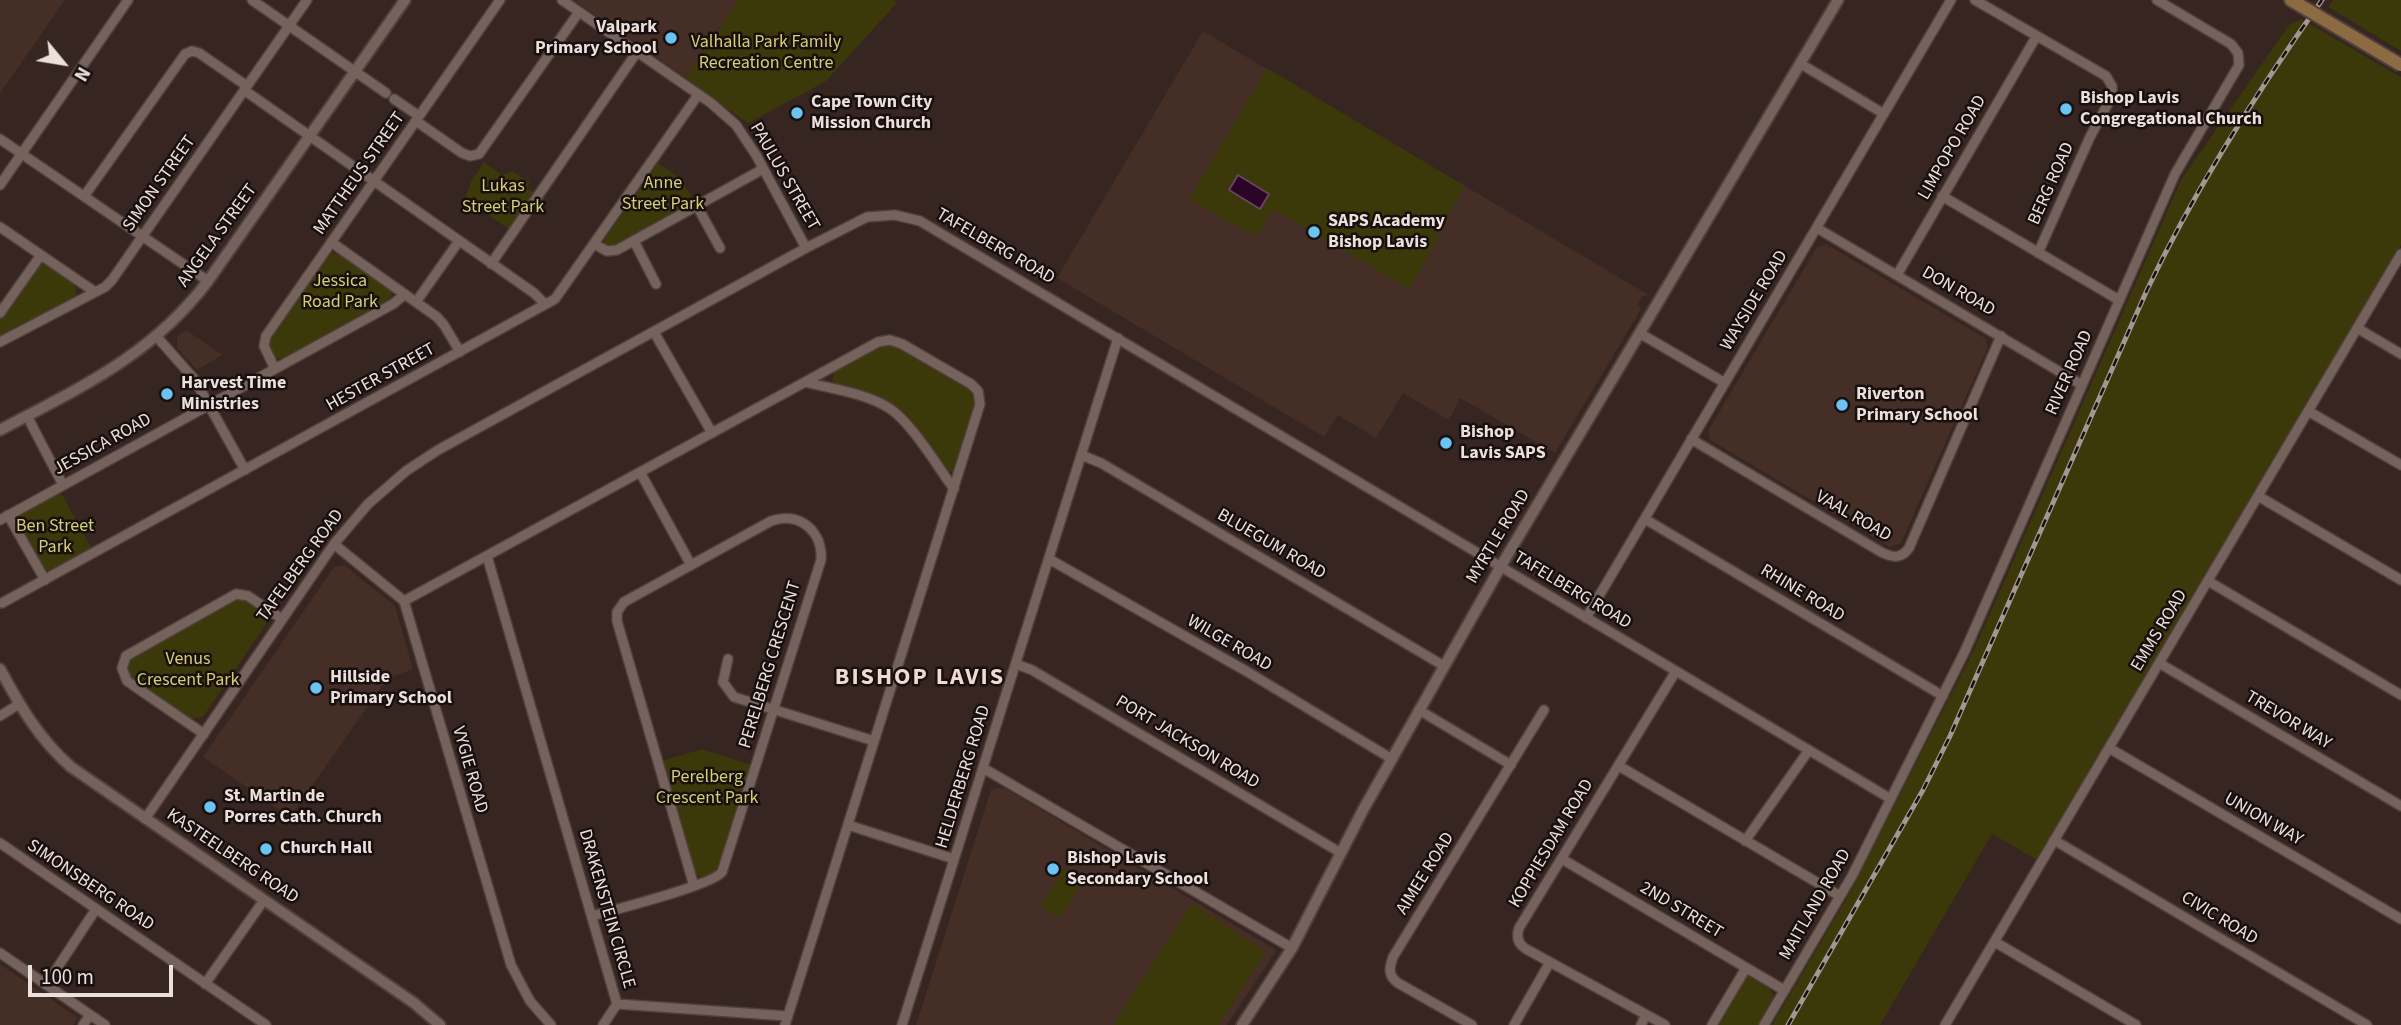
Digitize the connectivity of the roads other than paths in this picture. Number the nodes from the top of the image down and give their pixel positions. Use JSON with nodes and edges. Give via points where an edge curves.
{"nodes":[{"id":1,"x":128,"y":0,"type":"edge"},
{"id":2,"x":252,"y":0,"type":"edge"},
{"id":3,"x":307,"y":0,"type":"edge"},
{"id":4,"x":405,"y":0,"type":"edge"},
{"id":5,"x":500,"y":0,"type":"edge"},
{"id":6,"x":562,"y":0,"type":"edge"},
{"id":7,"x":1839,"y":0,"type":"edge"},
{"id":8,"x":1951,"y":0,"type":"edge"},
{"id":9,"x":1975,"y":0,"type":"edge"},
{"id":10,"x":2157,"y":0,"type":"edge"},
{"id":11,"x":2291,"y":0,"type":"edge"},
{"id":12,"x":579,"y":12,"type":"junction"},
{"id":13,"x":289,"y":26,"type":"junction"},
{"id":14,"x":2036,"y":37,"type":"junction"},
{"id":15,"x":637,"y":52,"type":"junction"},
{"id":16,"x":1801,"y":64,"type":"junction"},
{"id":17,"x":2401,"y":65,"type":"edge"},
{"id":18,"x":355,"y":72,"type":"junction"},
{"id":19,"x":245,"y":88,"type":"junction"},
{"id":20,"x":698,"y":95,"type":"junction"},
{"id":21,"x":1884,"y":114,"type":"junction"},
{"id":22,"x":417,"y":118,"type":"junction"},
{"id":23,"x":310,"y":138,"type":"junction"},
{"id":24,"x":0,"y":139,"type":"edge"},
{"id":25,"x":22,"y":154,"type":"junction"},
{"id":26,"x":764,"y":169,"type":"junction"},
{"id":27,"x":374,"y":182,"type":"junction"},
{"id":28,"x":0,"y":185,"type":"edge"},
{"id":29,"x":85,"y":195,"type":"junction"},
{"id":30,"x":1942,"y":196,"type":"junction"},
{"id":31,"x":697,"y":206,"type":"junction"},
{"id":32,"x":0,"y":227,"type":"edge"},
{"id":33,"x":1817,"y":228,"type":"junction"},
{"id":34,"x":143,"y":236,"type":"junction"},
{"id":35,"x":459,"y":241,"type":"junction"},
{"id":36,"x":634,"y":241,"type":"junction"},
{"id":37,"x":331,"y":242,"type":"junction"},
{"id":38,"x":594,"y":244,"type":"junction"},
{"id":39,"x":720,"y":248,"type":"dead end"},
{"id":40,"x":806,"y":248,"type":"junction"},
{"id":41,"x":2038,"y":253,"type":"junction"},
{"id":42,"x":2401,"y":254,"type":"edge"},
{"id":43,"x":41,"y":255,"type":"junction"},
{"id":44,"x":491,"y":264,"type":"junction"},
{"id":45,"x":1897,"y":275,"type":"junction"},
{"id":46,"x":208,"y":281,"type":"junction"},
{"id":47,"x":656,"y":284,"type":"dead end"},
{"id":48,"x":95,"y":292,"type":"junction"},
{"id":49,"x":404,"y":295,"type":"junction"},
{"id":50,"x":2119,"y":300,"type":"junction"},
{"id":51,"x":416,"y":302,"type":"junction"},
{"id":52,"x":545,"y":304,"type":"junction"},
{"id":53,"x":0,"y":313,"type":"edge"},
{"id":54,"x":2357,"y":328,"type":"junction"},
{"id":55,"x":654,"y":331,"type":"junction"},
{"id":56,"x":1641,"y":334,"type":"junction"},
{"id":57,"x":2001,"y":336,"type":"junction"},
{"id":58,"x":157,"y":337,"type":"junction"},
{"id":59,"x":1118,"y":338,"type":"junction"},
{"id":60,"x":0,"y":342,"type":"edge"},
{"id":61,"x":460,"y":352,"type":"junction"},
{"id":62,"x":2401,"y":354,"type":"edge"},
{"id":63,"x":275,"y":369,"type":"junction"},
{"id":64,"x":804,"y":382,"type":"junction"},
{"id":65,"x":1725,"y":383,"type":"junction"},
{"id":66,"x":2082,"y":385,"type":"junction"},
{"id":67,"x":209,"y":405,"type":"junction"},
{"id":68,"x":2308,"y":411,"type":"junction"},
{"id":69,"x":27,"y":416,"type":"junction"},
{"id":70,"x":0,"y":430,"type":"edge"},
{"id":71,"x":712,"y":433,"type":"junction"},
{"id":72,"x":1691,"y":439,"type":"junction"},
{"id":73,"x":1081,"y":455,"type":"junction"},
{"id":74,"x":2401,"y":465,"type":"edge"},
{"id":75,"x":245,"y":470,"type":"junction"},
{"id":76,"x":640,"y":472,"type":"junction"},
{"id":77,"x":64,"y":485,"type":"junction"},
{"id":78,"x":954,"y":489,"type":"junction"},
{"id":79,"x":2258,"y":496,"type":"junction"},
{"id":80,"x":4,"y":517,"type":"edge"},
{"id":81,"x":1644,"y":519,"type":"junction"},
{"id":82,"x":334,"y":544,"type":"junction"},
{"id":83,"x":487,"y":556,"type":"junction"},
{"id":84,"x":1049,"y":559,"type":"junction"},
{"id":85,"x":691,"y":565,"type":"junction"},
{"id":86,"x":1501,"y":566,"type":"junction"},
{"id":87,"x":45,"y":580,"type":"junction"},
{"id":88,"x":2401,"y":580,"type":"edge"},
{"id":89,"x":2207,"y":581,"type":"junction"},
{"id":90,"x":404,"y":601,"type":"junction"},
{"id":91,"x":2,"y":603,"type":"dead end"},
{"id":92,"x":1586,"y":618,"type":"junction"},
{"id":93,"x":282,"y":619,"type":"junction"},
{"id":94,"x":727,"y":659,"type":"dead end"},
{"id":95,"x":2159,"y":663,"type":"junction"},
{"id":96,"x":1016,"y":664,"type":"junction"},
{"id":97,"x":1444,"y":666,"type":"junction"},
{"id":98,"x":0,"y":669,"type":"edge"},
{"id":99,"x":1676,"y":671,"type":"junction"},
{"id":100,"x":2401,"y":695,"type":"edge"},
{"id":101,"x":1943,"y":696,"type":"junction"},
{"id":102,"x":19,"y":704,"type":"junction"},
{"id":103,"x":774,"y":708,"type":"junction"},
{"id":104,"x":1419,"y":710,"type":"junction"},
{"id":105,"x":1544,"y":710,"type":"dead end"},
{"id":106,"x":0,"y":716,"type":"edge"},
{"id":107,"x":204,"y":734,"type":"junction"},
{"id":108,"x":874,"y":741,"type":"junction"},
{"id":109,"x":2109,"y":748,"type":"junction"},
{"id":110,"x":1810,"y":750,"type":"junction"},
{"id":111,"x":1392,"y":759,"type":"junction"},
{"id":112,"x":1511,"y":765,"type":"junction"},
{"id":113,"x":1619,"y":766,"type":"junction"},
{"id":114,"x":983,"y":768,"type":"junction"},
{"id":115,"x":1891,"y":799,"type":"junction"},
{"id":116,"x":2401,"y":806,"type":"edge"},
{"id":117,"x":145,"y":819,"type":"junction"},
{"id":118,"x":848,"y":825,"type":"junction"},
{"id":119,"x":2054,"y":840,"type":"junction"},
{"id":120,"x":1745,"y":841,"type":"junction"},
{"id":121,"x":0,"y":843,"type":"edge"},
{"id":122,"x":1341,"y":853,"type":"junction"},
{"id":123,"x":954,"y":859,"type":"junction"},
{"id":124,"x":1562,"y":859,"type":"junction"},
{"id":125,"x":694,"y":886,"type":"junction"},
{"id":126,"x":1840,"y":896,"type":"junction"},
{"id":127,"x":264,"y":900,"type":"junction"},
{"id":128,"x":96,"y":909,"type":"junction"},
{"id":129,"x":592,"y":916,"type":"junction"},
{"id":130,"x":2401,"y":919,"type":"edge"},
{"id":131,"x":1995,"y":942,"type":"junction"},
{"id":132,"x":1292,"y":948,"type":"junction"},
{"id":133,"x":0,"y":953,"type":"edge"},
{"id":134,"x":1550,"y":962,"type":"junction"},
{"id":135,"x":1746,"y":968,"type":"junction"},
{"id":136,"x":205,"y":984,"type":"junction"},
{"id":137,"x":46,"y":985,"type":"junction"},
{"id":138,"x":1784,"y":990,"type":"junction"},
{"id":139,"x":617,"y":1004,"type":"junction"},
{"id":140,"x":90,"y":1015,"type":"junction"},
{"id":141,"x":1646,"y":1015,"type":"junction"},
{"id":142,"x":786,"y":1021,"type":"edge"},
{"id":143,"x":2361,"y":1024,"type":"edge"},
{"id":144,"x":83,"y":1025,"type":"edge"},
{"id":145,"x":105,"y":1025,"type":"edge"},
{"id":146,"x":266,"y":1025,"type":"edge"},
{"id":147,"x":440,"y":1025,"type":"edge"},
{"id":148,"x":551,"y":1025,"type":"edge"},
{"id":149,"x":603,"y":1025,"type":"edge"},
{"id":150,"x":902,"y":1025,"type":"edge"},
{"id":151,"x":1242,"y":1025,"type":"edge"},
{"id":152,"x":1472,"y":1025,"type":"edge"},
{"id":153,"x":1514,"y":1025,"type":"edge"},
{"id":154,"x":1641,"y":1025,"type":"edge"},
{"id":155,"x":1664,"y":1025,"type":"edge"},
{"id":156,"x":1712,"y":1025,"type":"edge"},
{"id":157,"x":1764,"y":1025,"type":"edge"},
{"id":158,"x":1945,"y":1025,"type":"edge"},
{"id":159,"x":2136,"y":1025,"type":"edge"}],
"edges":[{"from":1,"to":25,"type":"street"},
{"from":2,"to":13,"type":"street"},
{"from":3,"to":13,"type":"street","name":"SIMON STREET"},
{"from":4,"to":18,"type":"street","name":"ANGELA STREET"},
{"from":5,"to":22,"type":"street","name":"MATTHEUS STREET"},
{"from":6,"to":12,"type":"street","name":"PAULUS STREET"},
{"from":7,"to":16,"type":"street","name":"MYRTLE ROAD"},
{"from":8,"to":21,"type":"street","name":"WAYSIDE ROAD"},
{"from":9,"to":14,"type":"street","name":"BERG ROAD"},
{"from":10,"to":50,"type":"street","name":"RIVER ROAD","via":[[2231,44],[2240,60],[2175,174]]},
{"from":11,"to":17,"type":"main road","bridge":true},
{"from":12,"to":15,"type":"street","name":"PAULUS STREET"},
{"from":12,"to":22,"type":"street","via":[[478,153],[462,153]]},
{"from":13,"to":18,"type":"street"},
{"from":13,"to":19,"type":"street","name":"SIMON STREET"},
{"from":14,"to":30,"type":"street","name":"LIMPOPO ROAD"},
{"from":14,"to":41,"type":"street","name":"BERG ROAD","via":[[2106,76],[2114,91]]},
{"from":15,"to":20,"type":"street","name":"PAULUS STREET"},
{"from":15,"to":44,"type":"street"},
{"from":16,"to":21,"type":"street"},
{"from":16,"to":56,"type":"street","name":"MYRTLE ROAD"},
{"from":18,"to":22,"type":"street"},
{"from":18,"to":23,"type":"street","name":"ANGELA STREET"},
{"from":19,"to":23,"type":"street"},
{"from":19,"to":29,"type":"street","via":[[200,53],[184,54]]},
{"from":19,"to":34,"type":"street","name":"SIMON STREET"},
{"from":20,"to":26,"type":"street","name":"PAULUS STREET","via":[[736,125]]},
{"from":20,"to":38,"type":"street","name":"HESTER STREET"},
{"from":21,"to":33,"type":"street","name":"WAYSIDE ROAD"},
{"from":22,"to":27,"type":"street","name":"MATTHEUS STREET"},
{"from":23,"to":27,"type":"street"},
{"from":23,"to":46,"type":"street","name":"ANGELA STREET"},
{"from":24,"to":25,"type":"street"},
{"from":25,"to":28,"type":"street"},
{"from":25,"to":29,"type":"street"},
{"from":26,"to":31,"type":"street"},
{"from":26,"to":40,"type":"street","name":"PAULUS STREET"},
{"from":27,"to":35,"type":"street"},
{"from":27,"to":37,"type":"street","name":"MATTHEUS STREET"},
{"from":29,"to":34,"type":"street"},
{"from":30,"to":41,"type":"street"},
{"from":30,"to":45,"type":"street","name":"LIMPOPO ROAD"},
{"from":31,"to":36,"type":"street"},
{"from":31,"to":39,"type":"street"},
{"from":32,"to":43,"type":"street"},
{"from":33,"to":45,"type":"street","name":"DON ROAD"},
{"from":33,"to":65,"type":"street","name":"WAYSIDE ROAD"},
{"from":34,"to":46,"type":"street"},
{"from":34,"to":48,"type":"street","name":"SIMON STREET","via":[[112,280]]},
{"from":35,"to":44,"type":"street"},
{"from":35,"to":51,"type":"street"},
{"from":36,"to":38,"type":"street","via":[[610,252]]},
{"from":36,"to":47,"type":"street"},
{"from":37,"to":49,"type":"street"},
{"from":37,"to":63,"type":"street","name":"MATTHEUS STREET","via":[[264,341]]},
{"from":38,"to":52,"type":"street","name":"HESTER STREET","via":[[559,294]]},
{"from":40,"to":55,"type":"street","name":"TAFELBERG ROAD"},
{"from":40,"to":59,"type":"street","name":"TAFELBERG ROAD","via":[[867,217],[907,217]]},
{"from":41,"to":50,"type":"street"},
{"from":42,"to":54,"type":"street","name":"EMMS ROAD"},
{"from":43,"to":48,"type":"street"},
{"from":43,"to":53,"type":"street"},
{"from":44,"to":52,"type":"street"},
{"from":45,"to":57,"type":"street","name":"DON ROAD"},
{"from":46,"to":58,"type":"street","name":"ANGELA STREET"},
{"from":48,"to":60,"type":"street","name":"SIMON STREET"},
{"from":49,"to":51,"type":"street"},
{"from":49,"to":63,"type":"street","name":"JESSICA ROAD"},
{"from":50,"to":66,"type":"street","name":"RIVER ROAD"},
{"from":51,"to":61,"type":"street","via":[[441,321]]},
{"from":52,"to":61,"type":"street","name":"HESTER STREET"},
{"from":54,"to":62,"type":"street"},
{"from":54,"to":68,"type":"street","name":"EMMS ROAD"},
{"from":55,"to":71,"type":"street"},
{"from":55,"to":82,"type":"street","name":"TAFELBERG ROAD","via":[[417,464],[368,504]]},
{"from":56,"to":65,"type":"street"},
{"from":56,"to":86,"type":"street","name":"MYRTLE ROAD"},
{"from":57,"to":66,"type":"street","name":"DON ROAD"},
{"from":57,"to":72,"type":"street","name":"VAAL ROAD","via":[[1909,548],[1900,556],[1881,552]]},
{"from":58,"to":67,"type":"street","via":[[195,380]]},
{"from":58,"to":69,"type":"street","name":"ANGELA STREET","via":[[113,369]]},
{"from":59,"to":73,"type":"street","name":"HELDERBERG ROAD"},
{"from":59,"to":86,"type":"street","name":"TAFELBERG ROAD"},
{"from":61,"to":75,"type":"street","name":"HESTER STREET"},
{"from":63,"to":67,"type":"street","name":"JESSICA ROAD"},
{"from":64,"to":71,"type":"street","name":"DRAKENSTEIN CIRCLE"},
{"from":64,"to":78,"type":"street","via":[[892,410]]},
{"from":64,"to":78,"type":"street","name":"DRAKENSTEIN CIRCLE","via":[[890,340],[971,384],[981,404]]},
{"from":65,"to":72,"type":"street","name":"WAYSIDE ROAD"},
{"from":66,"to":101,"type":"street","name":"RIVER ROAD"},
{"from":67,"to":75,"type":"street"},
{"from":67,"to":77,"type":"street","name":"JESSICA ROAD"},
{"from":68,"to":74,"type":"street"},
{"from":68,"to":79,"type":"street","name":"EMMS ROAD"},
{"from":69,"to":70,"type":"street","name":"ANGELA STREET"},
{"from":69,"to":77,"type":"street"},
{"from":71,"to":76,"type":"street","name":"DRAKENSTEIN CIRCLE"},
{"from":72,"to":81,"type":"street","name":"WAYSIDE ROAD"},
{"from":73,"to":84,"type":"street","name":"HELDERBERG ROAD"},
{"from":73,"to":97,"type":"street","name":"BLUEGUM ROAD"},
{"from":75,"to":87,"type":"street","name":"HESTER STREET"},
{"from":76,"to":83,"type":"street","name":"DRAKENSTEIN CIRCLE"},
{"from":76,"to":85,"type":"street"},
{"from":77,"to":80,"type":"street","name":"JESSICA ROAD"},
{"from":78,"to":108,"type":"street","name":"DRAKENSTEIN CIRCLE"},
{"from":79,"to":88,"type":"street"},
{"from":79,"to":89,"type":"street","name":"EMMS ROAD"},
{"from":80,"to":87,"type":"street"},
{"from":81,"to":92,"type":"street","name":"WAYSIDE ROAD"},
{"from":81,"to":101,"type":"street","name":"RHINE ROAD"},
{"from":82,"to":90,"type":"street"},
{"from":82,"to":93,"type":"street","name":"TAFELBERG ROAD"},
{"from":83,"to":90,"type":"street"},
{"from":83,"to":129,"type":"street","name":"DRAKENSTEIN CIRCLE"},
{"from":84,"to":96,"type":"street","name":"HELDERBERG ROAD"},
{"from":84,"to":111,"type":"street","name":"WILGE ROAD"},
{"from":85,"to":103,"type":"street","name":"PERELBERG CRESCENT","via":[[777,519],[804,523],[818,538],[821,560]]},
{"from":85,"to":125,"type":"street","name":"PERELBERG CRESCENT","via":[[624,601],[616,616]]},
{"from":86,"to":92,"type":"street","name":"TAFELBERG ROAD"},
{"from":86,"to":97,"type":"street","name":"MYRTLE ROAD"},
{"from":87,"to":91,"type":"street","name":"HESTER STREET"},
{"from":89,"to":95,"type":"street","name":"EMMS ROAD"},
{"from":89,"to":100,"type":"street"},
{"from":90,"to":148,"type":"street","name":"VYGIE ROAD","via":[[511,965],[530,1001]]},
{"from":92,"to":99,"type":"street","name":"TAFELBERG ROAD"},
{"from":93,"to":107,"type":"street","name":"TAFELBERG ROAD"},
{"from":93,"to":107,"type":"street","via":[[248,596],[236,594],[126,656],[122,668],[127,681]]},
{"from":94,"to":103,"type":"street","via":[[723,682],[730,694]]},
{"from":95,"to":109,"type":"street","name":"EMMS ROAD"},
{"from":95,"to":116,"type":"street","name":"TREVOR WAY"},
{"from":96,"to":114,"type":"street","name":"HELDERBERG ROAD"},
{"from":96,"to":122,"type":"street","name":"PORT JACKSON ROAD"},
{"from":97,"to":104,"type":"street","name":"MYRTLE ROAD"},
{"from":98,"to":102,"type":"street","name":"KASTEELBERG ROAD"},
{"from":99,"to":110,"type":"street","name":"TAFELBERG ROAD"},
{"from":99,"to":113,"type":"street","name":"KOPPIESDAM ROAD"},
{"from":101,"to":115,"type":"street","name":"RIVER ROAD"},
{"from":102,"to":106,"type":"street"},
{"from":102,"to":117,"type":"street","name":"KASTEELBERG ROAD","via":[[59,756]]},
{"from":103,"to":108,"type":"street"},
{"from":103,"to":125,"type":"street","name":"PERELBERG CRESCENT","via":[[722,872]]},
{"from":104,"to":111,"type":"street","name":"MYRTLE ROAD"},
{"from":104,"to":112,"type":"street"},
{"from":105,"to":112,"type":"street","name":"AIMEE ROAD"},
{"from":107,"to":117,"type":"street","name":"TAFELBERG ROAD"},
{"from":108,"to":118,"type":"street","name":"DRAKENSTEIN CIRCLE"},
{"from":109,"to":119,"type":"street","name":"EMMS ROAD"},
{"from":109,"to":130,"type":"street","name":"UNION WAY"},
{"from":110,"to":115,"type":"street","name":"TAFELBERG ROAD"},
{"from":110,"to":120,"type":"street"},
{"from":111,"to":122,"type":"street","name":"MYRTLE ROAD"},
{"from":112,"to":152,"type":"street","name":"AIMEE ROAD","via":[[1390,967],[1398,984]]},
{"from":113,"to":120,"type":"street"},
{"from":113,"to":124,"type":"street","name":"KOPPIESDAM ROAD"},
{"from":114,"to":123,"type":"street","name":"HELDERBERG ROAD"},
{"from":114,"to":132,"type":"street"},
{"from":115,"to":126,"type":"street","name":"MAITLAND ROAD"},
{"from":117,"to":127,"type":"street","name":"KASTEELBERG ROAD"},
{"from":118,"to":123,"type":"street"},
{"from":118,"to":142,"type":"street","name":"DRAKENSTEIN CIRCLE"},
{"from":119,"to":131,"type":"street","name":"EMMS ROAD"},
{"from":119,"to":143,"type":"street","name":"CIVIC ROAD"},
{"from":120,"to":126,"type":"street"},
{"from":121,"to":128,"type":"street","name":"SIMONSBERG ROAD"},
{"from":122,"to":132,"type":"street","name":"MYRTLE ROAD"},
{"from":123,"to":150,"type":"street","name":"HELDERBERG ROAD"},
{"from":124,"to":134,"type":"street","name":"KOPPIESDAM ROAD","via":[[1518,932],[1523,947]]},
{"from":124,"to":135,"type":"street","name":"2ND STREET"},
{"from":125,"to":129,"type":"street"},
{"from":126,"to":138,"type":"street","name":"MAITLAND ROAD"},
{"from":127,"to":136,"type":"street"},
{"from":127,"to":147,"type":"street","name":"KASTEELBERG ROAD"},
{"from":128,"to":136,"type":"street","name":"SIMONSBERG ROAD"},
{"from":128,"to":137,"type":"street"},
{"from":129,"to":139,"type":"street","name":"DRAKENSTEIN CIRCLE"},
{"from":131,"to":158,"type":"street","name":"EMMS ROAD"},
{"from":131,"to":159,"type":"street"},
{"from":132,"to":151,"type":"street","name":"MYRTLE ROAD"},
{"from":133,"to":137,"type":"street"},
{"from":134,"to":141,"type":"street","name":"KOPPIESDAM ROAD"},
{"from":134,"to":153,"type":"street"},
{"from":135,"to":138,"type":"street","name":"2ND STREET"},
{"from":135,"to":156,"type":"street"},
{"from":136,"to":146,"type":"street","name":"SIMONSBERG ROAD"},
{"from":137,"to":140,"type":"street"},
{"from":138,"to":157,"type":"street","name":"MAITLAND ROAD"},
{"from":139,"to":142,"type":"street","name":"DRAKENSTEIN CIRCLE"},
{"from":139,"to":149,"type":"street"},
{"from":140,"to":144,"type":"street"},
{"from":140,"to":145,"type":"street"},
{"from":141,"to":154,"type":"street"},
{"from":141,"to":155,"type":"street","name":"KOPPIESDAM ROAD"}]}
